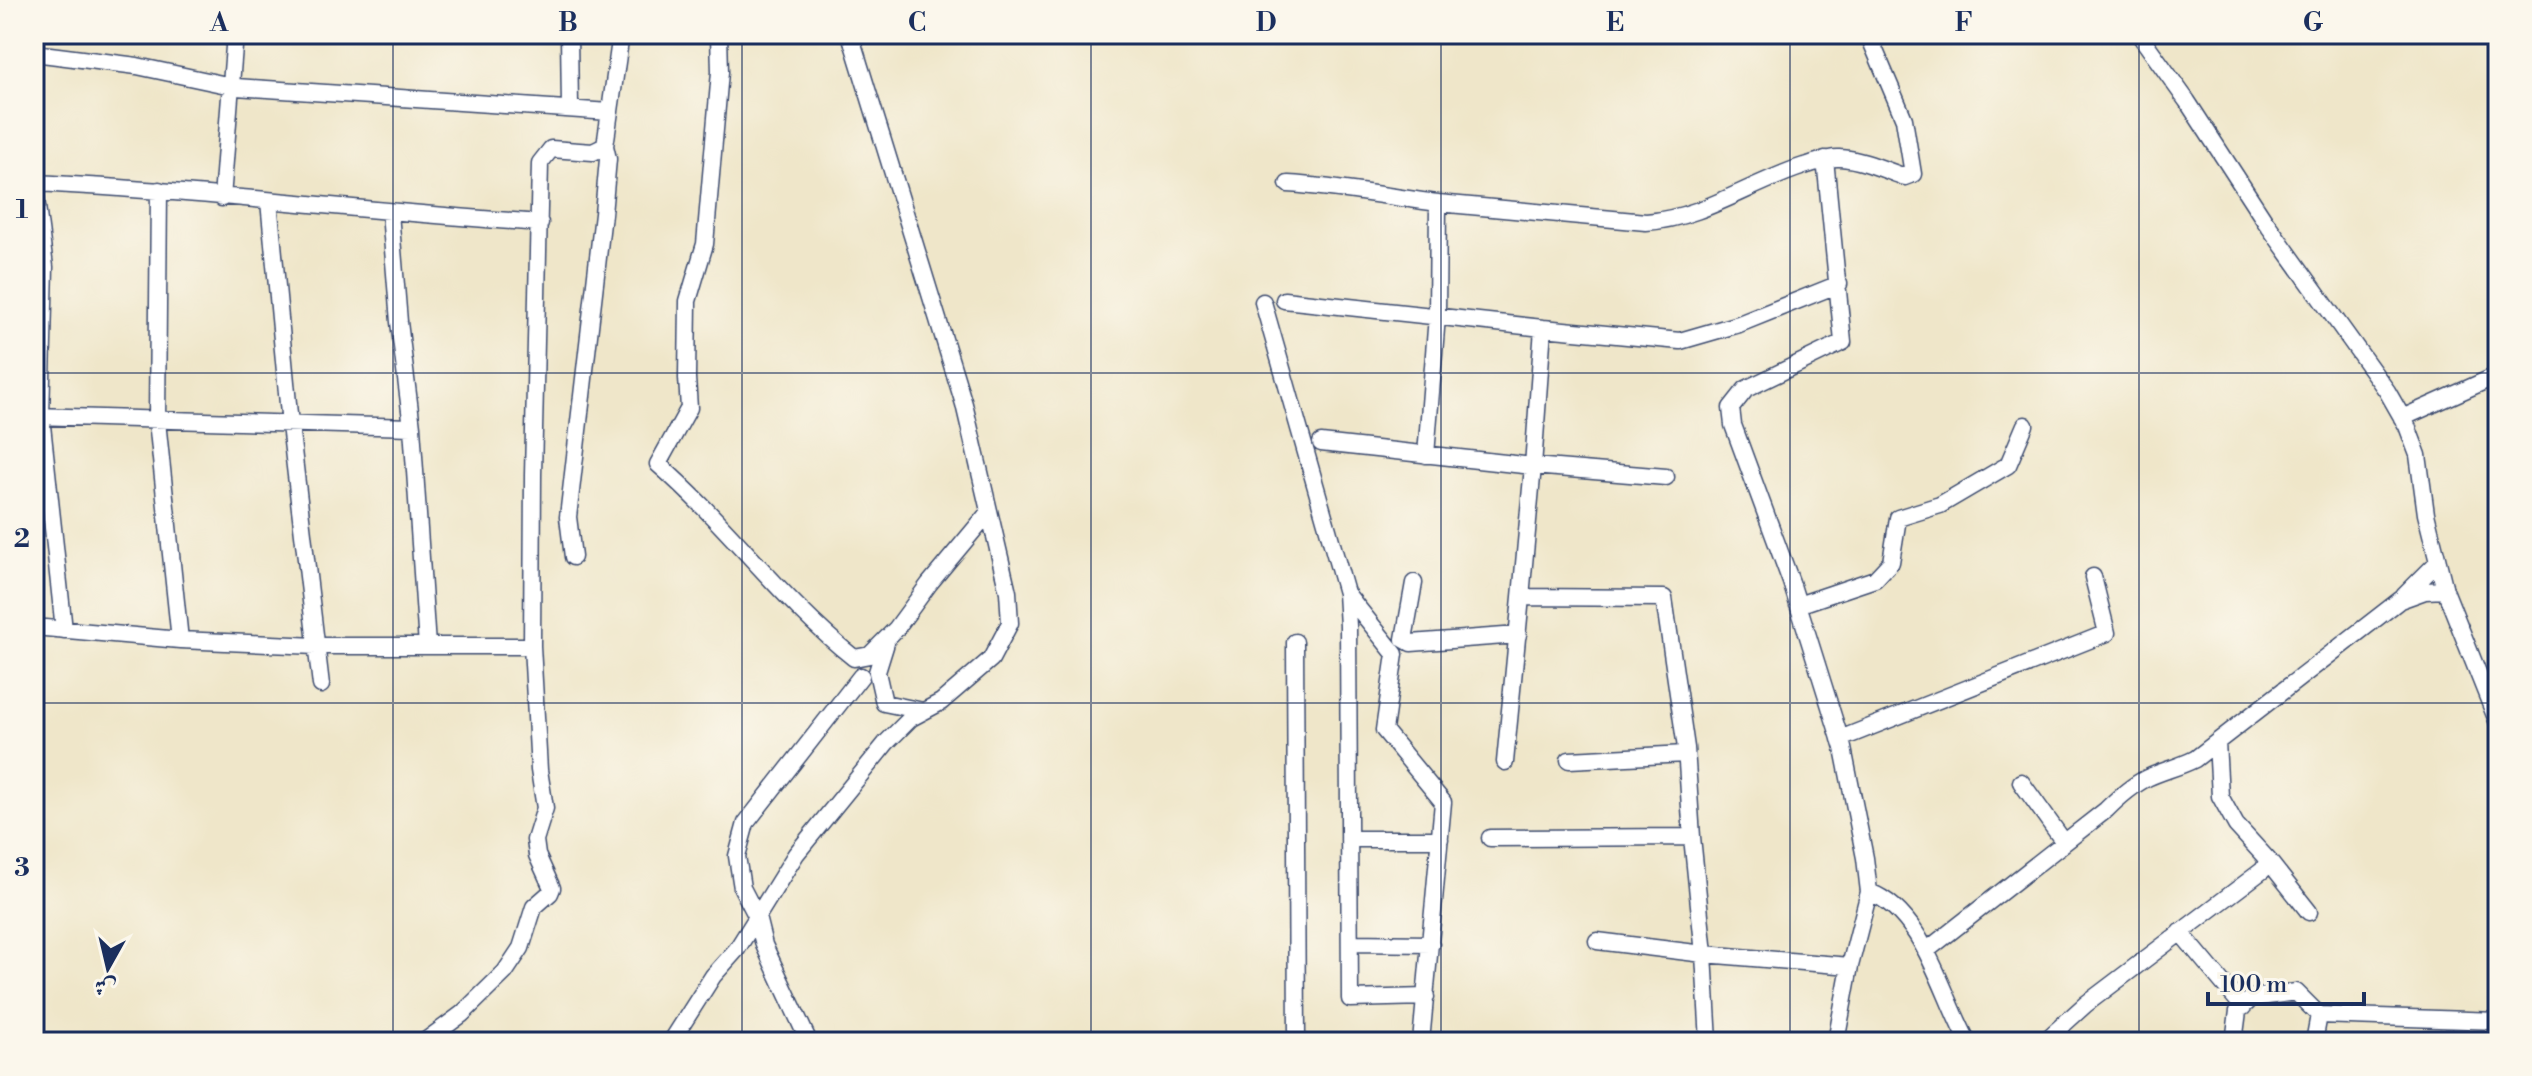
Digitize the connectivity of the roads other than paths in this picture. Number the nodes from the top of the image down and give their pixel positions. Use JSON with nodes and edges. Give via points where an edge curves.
{"nodes":[{"id":1,"x":235,"y":34,"type":"edge"},
{"id":2,"x":569,"y":34,"type":"edge"},
{"id":3,"x":621,"y":34,"type":"edge"},
{"id":4,"x":719,"y":34,"type":"edge"},
{"id":5,"x":850,"y":34,"type":"edge"},
{"id":6,"x":1868,"y":34,"type":"edge"},
{"id":7,"x":2139,"y":34,"type":"edge"},
{"id":8,"x":34,"y":53,"type":"edge"},
{"id":9,"x":231,"y":86,"type":"junction"},
{"id":10,"x":570,"y":108,"type":"junction"},
{"id":11,"x":610,"y":112,"type":"junction"},
{"id":12,"x":605,"y":146,"type":"junction"},
{"id":13,"x":1825,"y":159,"type":"junction"},
{"id":14,"x":34,"y":183,"type":"edge"},
{"id":15,"x":1288,"y":184,"type":"dead end"},
{"id":16,"x":159,"y":190,"type":"junction"},
{"id":17,"x":222,"y":198,"type":"junction"},
{"id":18,"x":269,"y":201,"type":"junction"},
{"id":19,"x":1438,"y":203,"type":"junction"},
{"id":20,"x":390,"y":213,"type":"junction"},
{"id":21,"x":540,"y":223,"type":"junction"},
{"id":22,"x":1839,"y":284,"type":"junction"},
{"id":23,"x":1284,"y":300,"type":"dead end"},
{"id":24,"x":1263,"y":302,"type":"dead end"},
{"id":25,"x":1437,"y":316,"type":"junction"},
{"id":26,"x":1543,"y":328,"type":"junction"},
{"id":27,"x":2498,"y":375,"type":"edge"},
{"id":28,"x":38,"y":416,"type":"edge"},
{"id":29,"x":2402,"y":418,"type":"junction"},
{"id":30,"x":157,"y":421,"type":"junction"},
{"id":31,"x":290,"y":425,"type":"junction"},
{"id":32,"x":2025,"y":425,"type":"dead end"},
{"id":33,"x":412,"y":427,"type":"junction"},
{"id":34,"x":1321,"y":443,"type":"dead end"},
{"id":35,"x":1426,"y":455,"type":"junction"},
{"id":36,"x":1533,"y":466,"type":"junction"},
{"id":37,"x":1666,"y":477,"type":"dead end"},
{"id":38,"x":989,"y":512,"type":"junction"},
{"id":39,"x":573,"y":557,"type":"dead end"},
{"id":40,"x":2438,"y":562,"type":"junction"},
{"id":41,"x":2093,"y":577,"type":"dead end"},
{"id":42,"x":1414,"y":583,"type":"dead end"},
{"id":43,"x":2445,"y":590,"type":"junction"},
{"id":44,"x":1346,"y":593,"type":"junction"},
{"id":45,"x":1521,"y":597,"type":"junction"},
{"id":46,"x":2400,"y":600,"type":"junction"},
{"id":47,"x":1798,"y":605,"type":"junction"},
{"id":48,"x":34,"y":627,"type":"edge"},
{"id":49,"x":64,"y":630,"type":"junction"},
{"id":50,"x":1518,"y":635,"type":"junction"},
{"id":51,"x":888,"y":637,"type":"junction"},
{"id":52,"x":180,"y":640,"type":"junction"},
{"id":53,"x":1295,"y":642,"type":"dead end"},
{"id":54,"x":316,"y":646,"type":"junction"},
{"id":55,"x":427,"y":646,"type":"junction"},
{"id":56,"x":532,"y":646,"type":"junction"},
{"id":57,"x":847,"y":653,"type":"junction"},
{"id":58,"x":861,"y":676,"type":"junction"},
{"id":59,"x":321,"y":685,"type":"dead end"},
{"id":60,"x":884,"y":703,"type":"junction"},
{"id":61,"x":923,"y":711,"type":"junction"},
{"id":62,"x":2498,"y":723,"type":"edge"},
{"id":63,"x":895,"y":734,"type":"junction"},
{"id":64,"x":1840,"y":739,"type":"junction"},
{"id":65,"x":2217,"y":742,"type":"junction"},
{"id":66,"x":1686,"y":754,"type":"junction"},
{"id":67,"x":1569,"y":760,"type":"dead end"},
{"id":68,"x":1505,"y":762,"type":"dead end"},
{"id":69,"x":2021,"y":782,"type":"dead end"},
{"id":70,"x":1692,"y":837,"type":"junction"},
{"id":71,"x":1490,"y":838,"type":"dead end"},
{"id":72,"x":1349,"y":839,"type":"junction"},
{"id":73,"x":1440,"y":839,"type":"junction"},
{"id":74,"x":2064,"y":842,"type":"junction"},
{"id":75,"x":2268,"y":860,"type":"junction"},
{"id":76,"x":1869,"y":892,"type":"junction"},
{"id":77,"x":2309,"y":912,"type":"dead end"},
{"id":78,"x":757,"y":917,"type":"junction"},
{"id":79,"x":2180,"y":932,"type":"junction"},
{"id":80,"x":1597,"y":941,"type":"dead end"},
{"id":81,"x":1350,"y":943,"type":"junction"},
{"id":82,"x":1431,"y":944,"type":"junction"},
{"id":83,"x":1926,"y":951,"type":"junction"},
{"id":84,"x":1704,"y":954,"type":"junction"},
{"id":85,"x":1850,"y":966,"type":"junction"},
{"id":86,"x":1426,"y":997,"type":"junction"},
{"id":87,"x":2243,"y":1007,"type":"junction"},
{"id":88,"x":2319,"y":1015,"type":"junction"},
{"id":89,"x":2498,"y":1021,"type":"edge"},
{"id":90,"x":424,"y":1042,"type":"edge"},
{"id":91,"x":671,"y":1042,"type":"edge"},
{"id":92,"x":809,"y":1042,"type":"edge"},
{"id":93,"x":1297,"y":1042,"type":"edge"},
{"id":94,"x":1421,"y":1042,"type":"edge"},
{"id":95,"x":1709,"y":1042,"type":"edge"},
{"id":96,"x":1836,"y":1042,"type":"edge"},
{"id":97,"x":1968,"y":1042,"type":"edge"},
{"id":98,"x":2044,"y":1042,"type":"edge"},
{"id":99,"x":2234,"y":1042,"type":"edge"},
{"id":100,"x":2314,"y":1042,"type":"edge"}],
"edges":[{"from":1,"to":9,"type":"street"},
{"from":2,"to":10,"type":"street"},
{"from":3,"to":11,"type":"street"},
{"from":4,"to":57,"type":"street","via":[[705,244],[688,301],[689,408],[658,464]]},
{"from":5,"to":38,"type":"street","via":[[964,404]]},
{"from":6,"to":13,"type":"street","via":[[1904,119],[1913,174],[1905,177],[1840,158]]},
{"from":7,"to":29,"type":"street"},
{"from":8,"to":9,"type":"street","via":[[137,66]]},
{"from":9,"to":10,"type":"street"},
{"from":9,"to":17,"type":"street"},
{"from":10,"to":11,"type":"street"},
{"from":11,"to":12,"type":"street"},
{"from":12,"to":21,"type":"street","via":[[593,152],[551,149],[540,163]]},
{"from":12,"to":39,"type":"street","via":[[603,214],[568,517]]},
{"from":13,"to":19,"type":"street","via":[[1671,220]]},
{"from":13,"to":22,"type":"street"},
{"from":14,"to":16,"type":"street"},
{"from":14,"to":28,"type":"street","via":[[45,267]]},
{"from":15,"to":19,"type":"street"},
{"from":16,"to":17,"type":"street"},
{"from":16,"to":30,"type":"street"},
{"from":17,"to":18,"type":"street"},
{"from":18,"to":20,"type":"street"},
{"from":18,"to":31,"type":"street"},
{"from":19,"to":25,"type":"street"},
{"from":20,"to":21,"type":"street"},
{"from":20,"to":33,"type":"street"},
{"from":21,"to":56,"type":"street"},
{"from":22,"to":26,"type":"street","via":[[1680,341]]},
{"from":22,"to":47,"type":"street","via":[[1843,342],[1746,389],[1731,408]]},
{"from":23,"to":25,"type":"street"},
{"from":24,"to":44,"type":"street"},
{"from":25,"to":26,"type":"street"},
{"from":25,"to":35,"type":"street"},
{"from":26,"to":36,"type":"street"},
{"from":27,"to":29,"type":"street"},
{"from":28,"to":30,"type":"street"},
{"from":28,"to":49,"type":"street"},
{"from":29,"to":40,"type":"street","via":[[2418,455]]},
{"from":30,"to":31,"type":"street"},
{"from":30,"to":52,"type":"street"},
{"from":31,"to":33,"type":"street"},
{"from":31,"to":54,"type":"street"},
{"from":32,"to":47,"type":"street","via":[[2008,465],[1940,505],[1898,518],[1891,562],[1875,579]]},
{"from":33,"to":55,"type":"street"},
{"from":34,"to":35,"type":"street"},
{"from":35,"to":36,"type":"street"},
{"from":36,"to":37,"type":"street"},
{"from":36,"to":45,"type":"street"},
{"from":38,"to":51,"type":"street"},
{"from":38,"to":61,"type":"street","via":[[1010,623],[991,659]]},
{"from":40,"to":43,"type":"street"},
{"from":40,"to":46,"type":"street"},
{"from":41,"to":64,"type":"street","via":[[2107,633]]},
{"from":42,"to":50,"type":"street","via":[[1404,639],[1411,643]]},
{"from":43,"to":46,"type":"street"},
{"from":43,"to":62,"type":"street"},
{"from":44,"to":72,"type":"street"},
{"from":44,"to":73,"type":"street","via":[[1395,654],[1384,730],[1443,802]]},
{"from":45,"to":50,"type":"street"},
{"from":45,"to":66,"type":"street","via":[[1664,598]]},
{"from":46,"to":65,"type":"street"},
{"from":47,"to":64,"type":"street"},
{"from":48,"to":49,"type":"street"},
{"from":49,"to":52,"type":"street"},
{"from":50,"to":68,"type":"street"},
{"from":51,"to":57,"type":"street","via":[[870,655],[854,658]]},
{"from":51,"to":60,"type":"street","via":[[877,672]]},
{"from":52,"to":54,"type":"street"},
{"from":53,"to":93,"type":"street"},
{"from":54,"to":55,"type":"street"},
{"from":54,"to":59,"type":"street"},
{"from":55,"to":56,"type":"street"},
{"from":56,"to":90,"type":"street","via":[[545,808],[535,840],[552,888],[534,907],[521,948],[505,972]]},
{"from":57,"to":58,"type":"street"},
{"from":58,"to":60,"type":"street"},
{"from":58,"to":78,"type":"street","via":[[746,823],[737,856],[742,888]]},
{"from":60,"to":61,"type":"street"},
{"from":60,"to":63,"type":"street"},
{"from":61,"to":63,"type":"street"},
{"from":63,"to":78,"type":"street","via":[[796,854]]},
{"from":64,"to":76,"type":"street"},
{"from":65,"to":74,"type":"street","via":[[2195,759],[2125,792]]},
{"from":65,"to":75,"type":"street","via":[[2220,796],[2236,825]]},
{"from":66,"to":67,"type":"street"},
{"from":66,"to":70,"type":"street"},
{"from":69,"to":74,"type":"street"},
{"from":70,"to":71,"type":"street"},
{"from":70,"to":84,"type":"street"},
{"from":72,"to":73,"type":"street"},
{"from":72,"to":81,"type":"street"},
{"from":73,"to":82,"type":"street"},
{"from":74,"to":83,"type":"street"},
{"from":75,"to":77,"type":"street"},
{"from":75,"to":79,"type":"street","via":[[2263,870]]},
{"from":76,"to":83,"type":"street","via":[[1900,915]]},
{"from":76,"to":85,"type":"street"},
{"from":78,"to":91,"type":"street"},
{"from":78,"to":92,"type":"street","via":[[764,945]]},
{"from":79,"to":87,"type":"street"},
{"from":79,"to":98,"type":"street"},
{"from":80,"to":84,"type":"street"},
{"from":81,"to":82,"type":"street"},
{"from":81,"to":86,"type":"street","via":[[1350,999]]},
{"from":82,"to":86,"type":"street"},
{"from":83,"to":97,"type":"street"},
{"from":84,"to":85,"type":"street"},
{"from":84,"to":95,"type":"street"},
{"from":85,"to":96,"type":"street"},
{"from":86,"to":94,"type":"street"},
{"from":87,"to":88,"type":"street","via":[[2252,998],[2296,992]]},
{"from":87,"to":99,"type":"street"},
{"from":88,"to":89,"type":"street"},
{"from":88,"to":100,"type":"street"}]}
